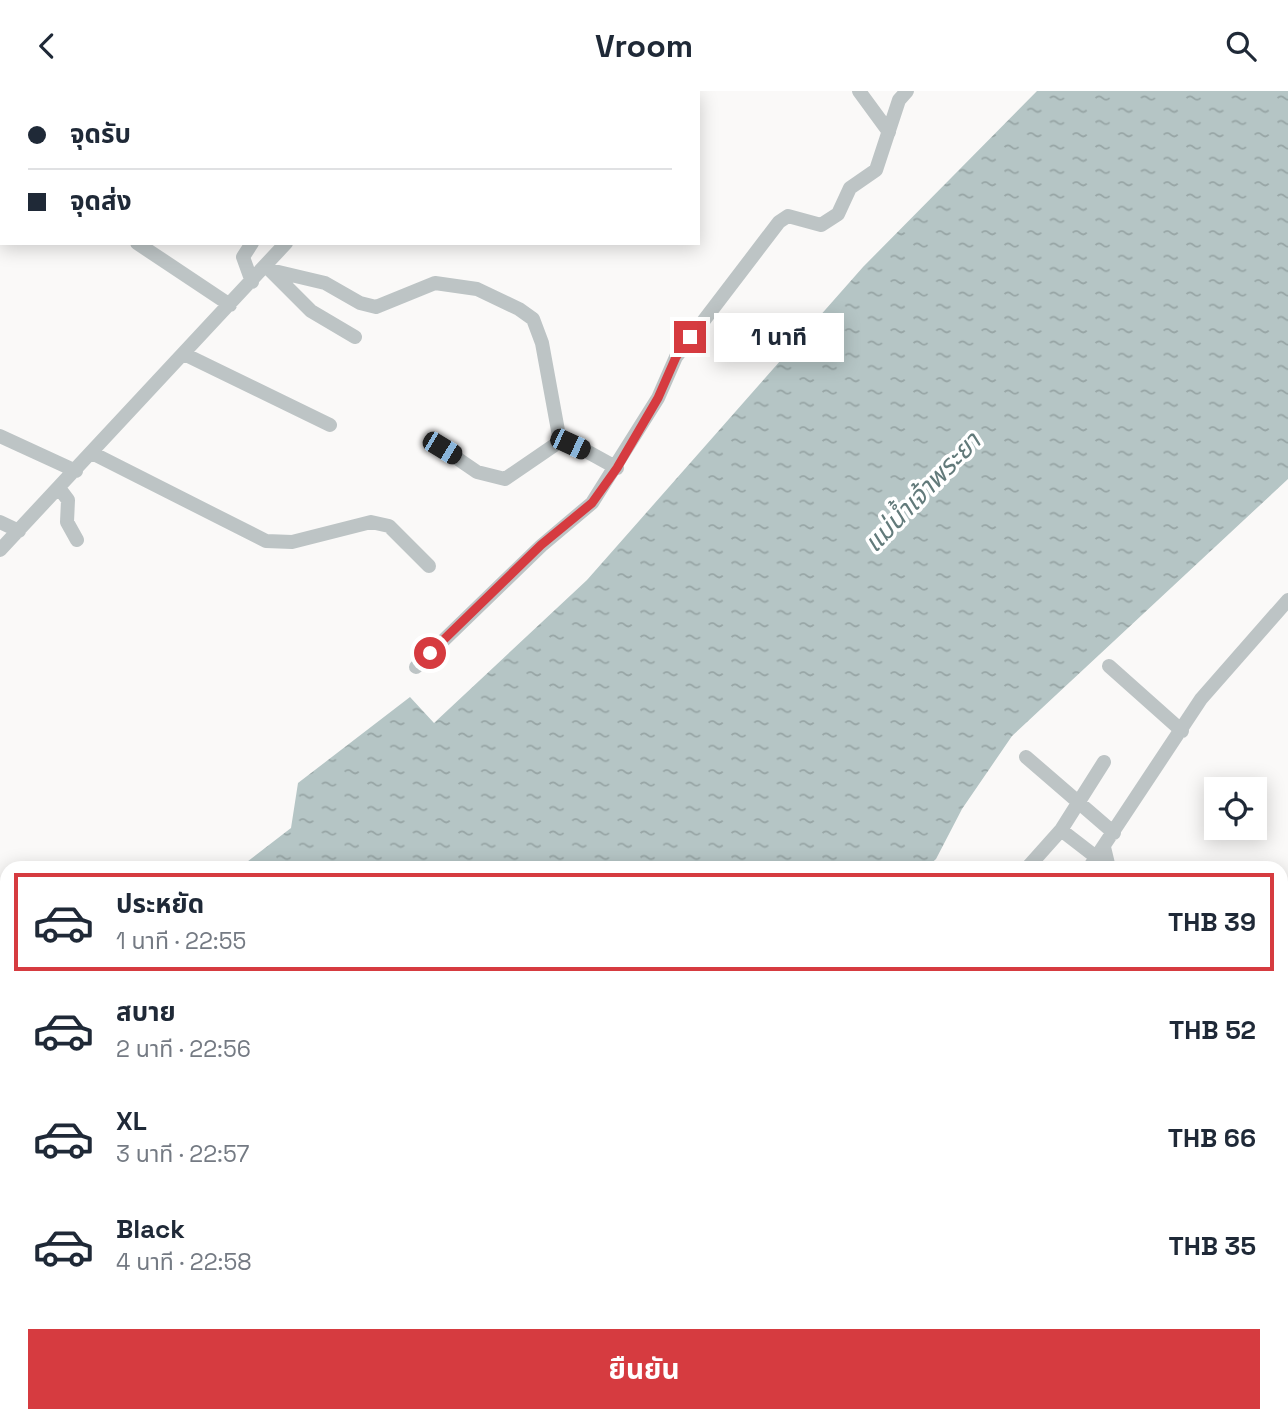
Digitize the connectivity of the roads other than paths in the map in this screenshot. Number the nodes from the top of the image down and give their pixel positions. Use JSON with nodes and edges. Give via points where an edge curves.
{"nodes":[{"id":1,"x":859,"y":91,"type":"edge"},
{"id":2,"x":906,"y":91,"type":"edge"},
{"id":3,"x":889,"y":132,"type":"junction"},
{"id":4,"x":140,"y":245,"type":"edge"},
{"id":5,"x":285,"y":245,"type":"edge"},
{"id":6,"x":249,"y":247,"type":"edge"},
{"id":7,"x":268,"y":268,"type":"junction"},
{"id":8,"x":251,"y":282,"type":"junction"},
{"id":9,"x":230,"y":305,"type":"junction"},
{"id":10,"x":355,"y":337,"type":"dead end"},
{"id":11,"x":184,"y":354,"type":"junction"},
{"id":12,"x":330,"y":425,"type":"dead end"},
{"id":13,"x":0,"y":436,"type":"edge"},
{"id":14,"x":562,"y":440,"type":"junction"},
{"id":15,"x":442,"y":448,"type":"dead end"},
{"id":16,"x":92,"y":453,"type":"junction"},
{"id":17,"x":617,"y":468,"type":"junction"},
{"id":18,"x":76,"y":471,"type":"junction"},
{"id":19,"x":59,"y":488,"type":"junction"},
{"id":20,"x":0,"y":521,"type":"edge"},
{"id":21,"x":19,"y":531,"type":"junction"},
{"id":22,"x":77,"y":540,"type":"dead end"},
{"id":23,"x":0,"y":551,"type":"edge"},
{"id":24,"x":429,"y":566,"type":"dead end"},
{"id":25,"x":1288,"y":600,"type":"edge"},
{"id":26,"x":1109,"y":666,"type":"dead end"},
{"id":27,"x":416,"y":667,"type":"dead end"},
{"id":28,"x":1182,"y":731,"type":"junction"},
{"id":29,"x":1026,"y":757,"type":"dead end"},
{"id":30,"x":1104,"y":762,"type":"dead end"},
{"id":31,"x":1079,"y":803,"type":"junction"},
{"id":32,"x":1061,"y":830,"type":"junction"},
{"id":33,"x":1114,"y":833,"type":"junction"},
{"id":34,"x":1097,"y":857,"type":"edge"},
{"id":35,"x":1033,"y":861,"type":"edge"}],
"edges":[{"from":1,"to":3,"type":"street"},
{"from":2,"to":3,"type":"street"},
{"from":3,"to":17,"type":"street","via":[[877,170],[850,188],[829,222],[821,225],[788,216],[779,222],[676,357]]},
{"from":4,"to":9,"type":"street"},
{"from":5,"to":7,"type":"street"},
{"from":6,"to":8,"type":"street","via":[[243,257]]},
{"from":7,"to":8,"type":"street"},
{"from":7,"to":10,"type":"street","via":[[311,311]]},
{"from":7,"to":14,"type":"street","via":[[325,283],[376,307],[435,282],[477,289],[519,309],[533,319],[541,338]]},
{"from":8,"to":9,"type":"street"},
{"from":9,"to":11,"type":"street"},
{"from":11,"to":12,"type":"street"},
{"from":11,"to":16,"type":"street"},
{"from":13,"to":18,"type":"street"},
{"from":14,"to":15,"type":"street","via":[[505,479],[477,472]]},
{"from":14,"to":17,"type":"street"},
{"from":16,"to":18,"type":"street"},
{"from":16,"to":24,"type":"street","via":[[266,541],[292,542],[371,522],[389,526]]},
{"from":17,"to":27,"type":"street","via":[[592,503],[541,545]]},
{"from":18,"to":19,"type":"street"},
{"from":19,"to":21,"type":"street"},
{"from":19,"to":22,"type":"street","via":[[68,500],[67,522]]},
{"from":20,"to":21,"type":"street"},
{"from":21,"to":23,"type":"street"},
{"from":25,"to":28,"type":"street","via":[[1201,699]]},
{"from":26,"to":28,"type":"street"},
{"from":28,"to":33,"type":"street"},
{"from":29,"to":31,"type":"street"},
{"from":30,"to":31,"type":"street"},
{"from":31,"to":32,"type":"street"},
{"from":31,"to":33,"type":"street"},
{"from":32,"to":34,"type":"street"},
{"from":32,"to":35,"type":"street"},
{"from":33,"to":34,"type":"street"}]}
